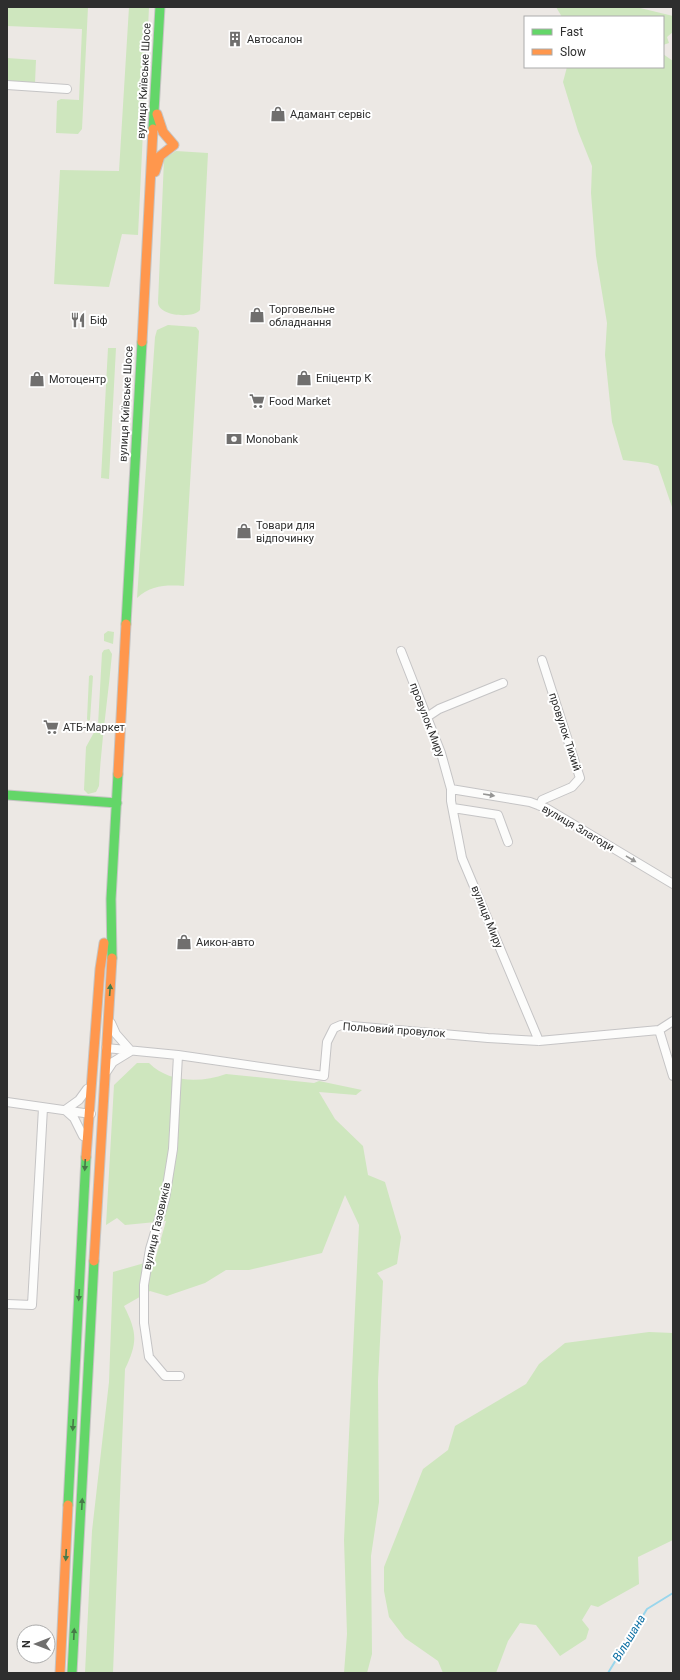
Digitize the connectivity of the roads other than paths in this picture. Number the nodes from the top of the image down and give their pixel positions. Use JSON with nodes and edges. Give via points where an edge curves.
{"nodes":[{"id":1,"x":160,"y":7,"type":"edge"},
{"id":2,"x":7,"y":85,"type":"edge"},
{"id":3,"x":66,"y":89,"type":"dead end"},
{"id":4,"x":155,"y":107,"type":"junction"},
{"id":5,"x":150,"y":199,"type":"junction"},
{"id":6,"x":401,"y":651,"type":"dead end"},
{"id":7,"x":542,"y":660,"type":"dead end"},
{"id":8,"x":124,"y":677,"type":"junction"},
{"id":9,"x":503,"y":683,"type":"dead end"},
{"id":10,"x":132,"y":706,"type":"dead end"},
{"id":11,"x":427,"y":717,"type":"junction"},
{"id":12,"x":130,"y":718,"type":"dead end"},
{"id":13,"x":120,"y":746,"type":"junction"},
{"id":14,"x":451,"y":789,"type":"junction"},
{"id":15,"x":7,"y":795,"type":"edge"},
{"id":16,"x":117,"y":803,"type":"junction"},
{"id":17,"x":540,"y":806,"type":"junction"},
{"id":18,"x":452,"y":808,"type":"junction"},
{"id":19,"x":508,"y":842,"type":"dead end"},
{"id":20,"x":673,"y":884,"type":"edge"},
{"id":21,"x":111,"y":899,"type":"junction"},
{"id":22,"x":109,"y":1014,"type":"junction"},
{"id":23,"x":96,"y":1018,"type":"junction"},
{"id":24,"x":666,"y":1025,"type":"edge"},
{"id":25,"x":539,"y":1041,"type":"junction"},
{"id":26,"x":106,"y":1048,"type":"junction"},
{"id":27,"x":131,"y":1051,"type":"junction"},
{"id":28,"x":178,"y":1055,"type":"junction"},
{"id":29,"x":92,"y":1067,"type":"junction"},
{"id":30,"x":104,"y":1075,"type":"junction"},
{"id":31,"x":673,"y":1076,"type":"edge"},
{"id":32,"x":90,"y":1085,"type":"junction"},
{"id":33,"x":103,"y":1099,"type":"junction"},
{"id":34,"x":7,"y":1102,"type":"edge"},
{"id":35,"x":44,"y":1108,"type":"junction"},
{"id":36,"x":64,"y":1110,"type":"junction"},
{"id":37,"x":88,"y":1112,"type":"junction"},
{"id":38,"x":101,"y":1127,"type":"junction"},
{"id":39,"x":86,"y":1148,"type":"junction"},
{"id":40,"x":7,"y":1304,"type":"edge"},
{"id":41,"x":180,"y":1376,"type":"dead end"},
{"id":42,"x":60,"y":1673,"type":"edge"},
{"id":43,"x":72,"y":1673,"type":"edge"}],
"edges":[{"from":1,"to":4,"type":"main road","name":"вулиця Київське Шосе"},
{"from":2,"to":3,"type":"street"},
{"from":4,"to":5,"type":"main road","name":"вулиця Київське Шосе"},
{"from":4,"to":5,"type":"main road","via":[[163,132],[174,145],[160,156]]},
{"from":5,"to":8,"type":"main road","name":"вулиця Київське Шосе"},
{"from":6,"to":11,"type":"street","name":"провулок Миру"},
{"from":7,"to":17,"type":"street","name":"провулок Тихий","via":[[580,778],[572,787],[542,800]]},
{"from":8,"to":10,"type":"main road","via":[[126,693]]},
{"from":8,"to":13,"type":"main road","name":"вулиця Київське Шосе"},
{"from":9,"to":11,"type":"street","via":[[439,709]]},
{"from":11,"to":14,"type":"street","name":"провулок Миру"},
{"from":12,"to":13,"type":"main road"},
{"from":13,"to":16,"type":"main road","name":"вулиця Київське Шосе"},
{"from":14,"to":17,"type":"street","name":"вулиця Злагоди","one_way":true,"via":[[530,802]]},
{"from":14,"to":18,"type":"street","name":"вулиця Миру"},
{"from":15,"to":16,"type":"main road"},
{"from":16,"to":21,"type":"main road","name":"вулиця Київське Шосе"},
{"from":17,"to":20,"type":"street","name":"вулиця Злагоди","one_way":true},
{"from":18,"to":19,"type":"street","via":[[498,815]]},
{"from":18,"to":25,"type":"street","name":"вулиця Миру","via":[[462,858]]},
{"from":22,"to":21,"type":"main road","one_way":true,"via":[[112,970]]},
{"from":21,"to":23,"type":"main road","via":[[100,969]]},
{"from":22,"to":26,"type":"main road"},
{"from":22,"to":27,"type":"street","via":[[116,1034]]},
{"from":23,"to":26,"type":"street"},
{"from":23,"to":29,"type":"main road"},
{"from":24,"to":25,"type":"street","name":"Польовий провулок"},
{"from":24,"to":31,"type":"street"},
{"from":25,"to":28,"type":"street","name":"Польовий провулок","via":[[342,1025],[334,1028],[327,1042],[324,1076]]},
{"from":26,"to":27,"type":"street","name":"Польовий провулок"},
{"from":26,"to":29,"type":"street","via":[[98,1055]]},
{"from":26,"to":30,"type":"main road"},
{"from":27,"to":28,"type":"street","name":"Польовий провулок"},
{"from":27,"to":30,"type":"street","via":[[113,1062]]},
{"from":28,"to":41,"type":"street","name":"вулиця Газовиків","via":[[173,1149],[165,1199],[150,1249],[144,1285],[144,1323],[148,1357],[165,1376]]},
{"from":29,"to":32,"type":"main road"},
{"from":30,"to":33,"type":"main road"},
{"from":32,"to":36,"type":"street","via":[[80,1100]]},
{"from":32,"to":37,"type":"main road"},
{"from":33,"to":37,"type":"street","via":[[97,1107]]},
{"from":33,"to":38,"type":"main road"},
{"from":34,"to":35,"type":"street"},
{"from":35,"to":36,"type":"street"},
{"from":35,"to":40,"type":"street","via":[[32,1305]]},
{"from":36,"to":37,"type":"street"},
{"from":36,"to":39,"type":"street","via":[[79,1126]]},
{"from":37,"to":38,"type":"street","via":[[95,1117]]},
{"from":37,"to":39,"type":"main road"},
{"from":43,"to":38,"type":"main road","one_way":true},
{"from":39,"to":42,"type":"main road","one_way":true}]}
